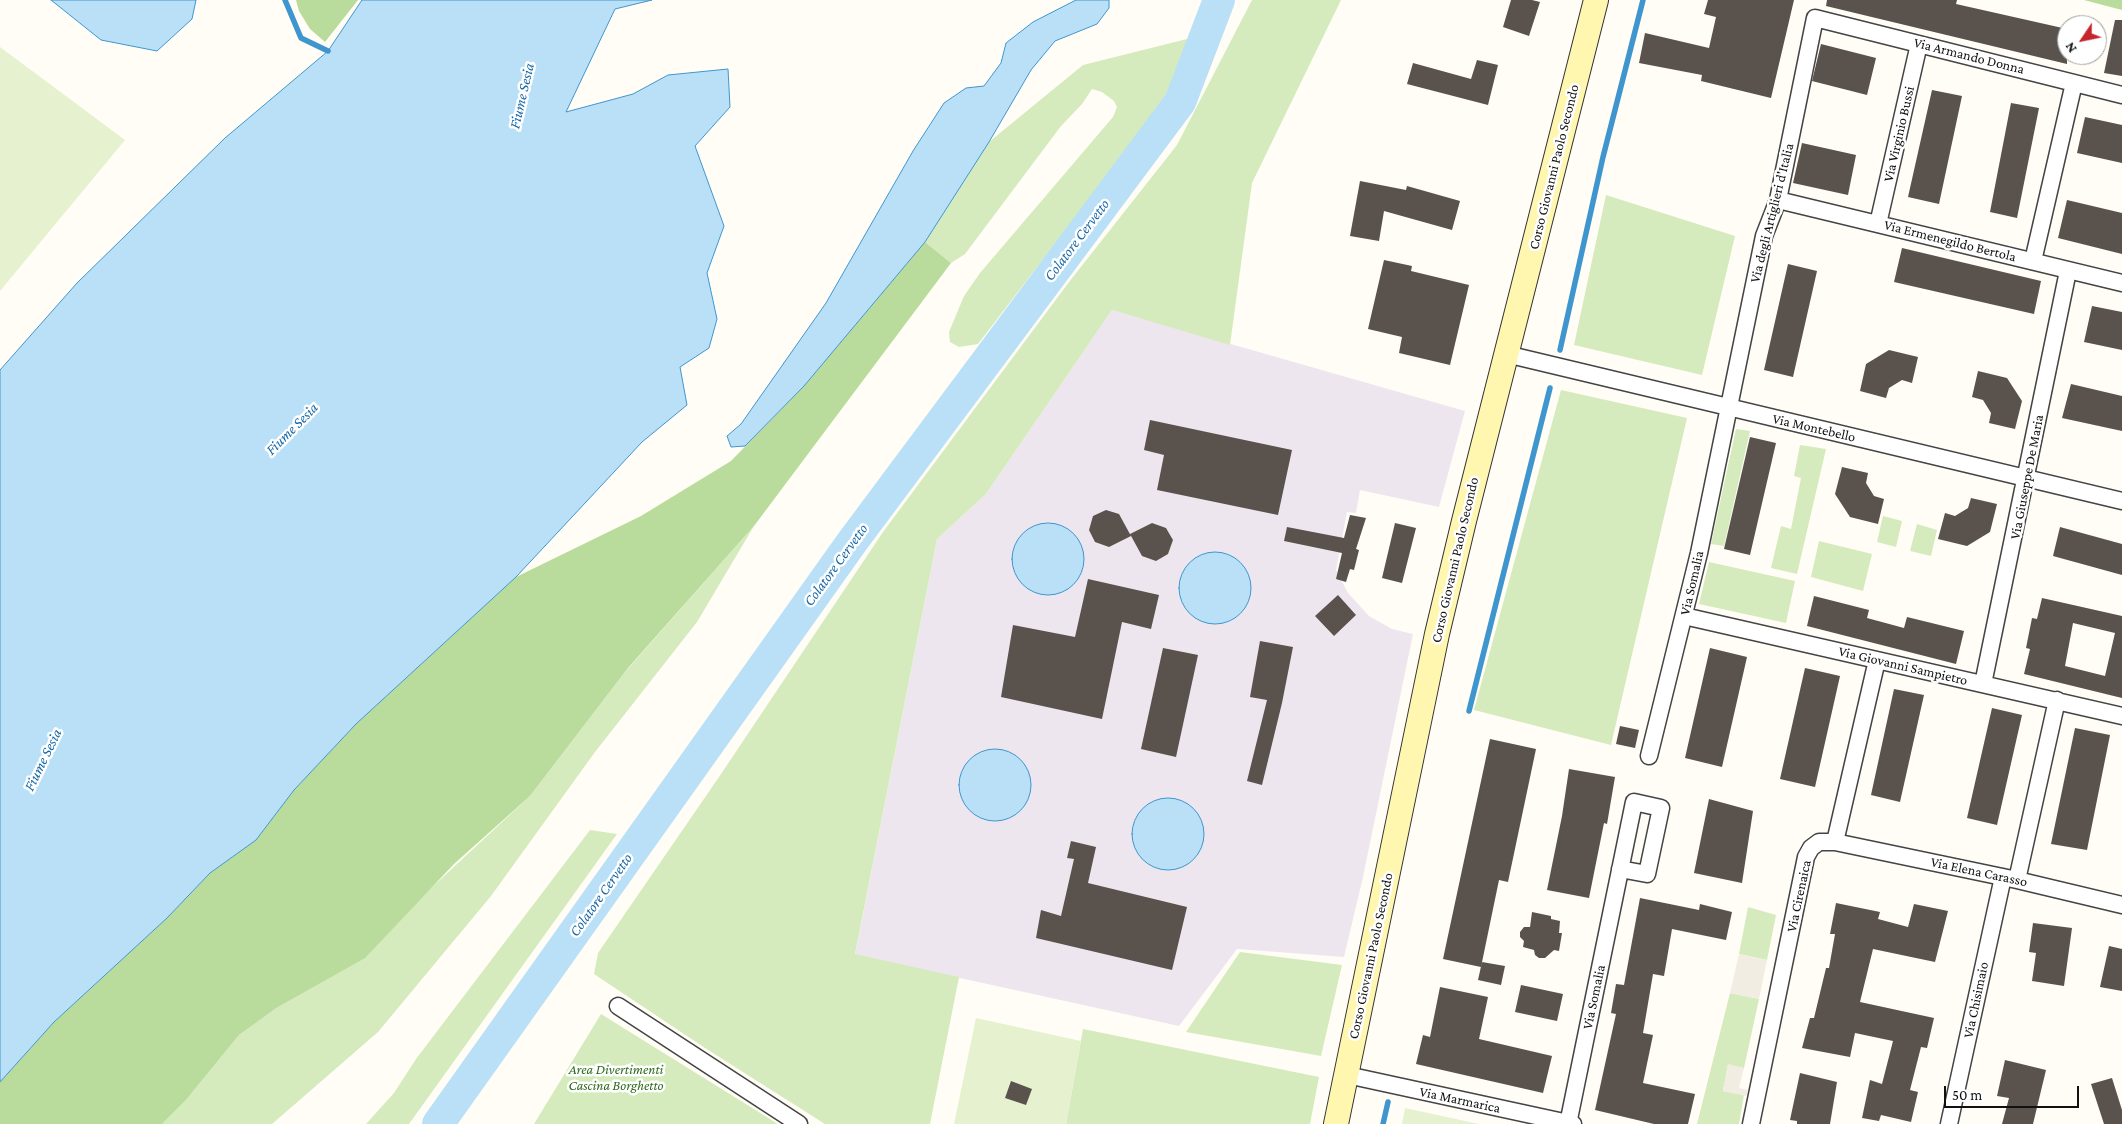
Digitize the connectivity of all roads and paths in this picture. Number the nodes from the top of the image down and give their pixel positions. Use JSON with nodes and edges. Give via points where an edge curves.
{"nodes":[{"id":1,"x":1596,"y":0,"type":"edge"},
{"id":2,"x":1815,"y":18,"type":"joint"},
{"id":3,"x":1919,"y":44,"type":"junction"},
{"id":4,"x":2074,"y":83,"type":"junction"},
{"id":5,"x":2122,"y":95,"type":"edge"},
{"id":6,"x":1778,"y":200,"type":"junction"},
{"id":7,"x":1878,"y":224,"type":"junction"},
{"id":8,"x":2033,"y":261,"type":"junction"},
{"id":9,"x":2068,"y":270,"type":"junction"},
{"id":10,"x":2122,"y":283,"type":"edge"},
{"id":11,"x":1506,"y":354,"type":"junction"},
{"id":12,"x":1728,"y":408,"type":"junction"},
{"id":13,"x":2027,"y":477,"type":"junction"},
{"id":14,"x":2122,"y":501,"type":"edge"},
{"id":15,"x":1684,"y":616,"type":"junction"},
{"id":16,"x":1877,"y":660,"type":"junction"},
{"id":17,"x":1983,"y":684,"type":"junction"},
{"id":18,"x":2057,"y":700,"type":"junction"},
{"id":19,"x":2122,"y":716,"type":"edge"},
{"id":20,"x":1649,"y":756,"type":"dead end"},
{"id":21,"x":1836,"y":842,"type":"junction"},
{"id":22,"x":1620,"y":869,"type":"junction"},
{"id":23,"x":2010,"y":878,"type":"junction"},
{"id":24,"x":2122,"y":905,"type":"edge"},
{"id":25,"x":618,"y":1006,"type":"dead end"},
{"id":26,"x":1347,"y":1074,"type":"junction"},
{"id":27,"x":799,"y":1124,"type":"edge"},
{"id":28,"x":1336,"y":1124,"type":"edge"},
{"id":29,"x":1570,"y":1124,"type":"edge"},
{"id":30,"x":1750,"y":1124,"type":"edge"},
{"id":31,"x":1949,"y":1124,"type":"edge"}],
"edges":[{"from":1,"to":11,"type":"main road","name":"Corso Giovanni Paolo Secondo"},
{"from":2,"to":3,"type":"street","name":"Via Armando Donna"},
{"from":2,"to":6,"type":"street","name":"Via degli Artiglieri d'Italia"},
{"from":3,"to":4,"type":"street","name":"Via Armando Donna"},
{"from":3,"to":7,"type":"street","name":"Via Virginio Bussi"},
{"from":4,"to":5,"type":"street","name":"Via Armando Donna"},
{"from":4,"to":8,"type":"street"},
{"from":6,"to":7,"type":"street","name":"Via Ermenegildo Bertola"},
{"from":6,"to":12,"type":"street","name":"Via degli Artiglieri d'Italia","via":[[1764,236]]},
{"from":7,"to":8,"type":"street","name":"Via Ermenegildo Bertola"},
{"from":8,"to":9,"type":"street","name":"Via Ermenegildo Bertola"},
{"from":9,"to":10,"type":"street","name":"Via Ermenegildo Bertola"},
{"from":9,"to":13,"type":"street","name":"Via Giuseppe De Maria"},
{"from":11,"to":12,"type":"street","name":"Via Montebello"},
{"from":11,"to":26,"type":"main road","name":"Corso Giovanni Paolo Secondo","via":[[1431,661]]},
{"from":12,"to":13,"type":"street","name":"Via Montebello"},
{"from":12,"to":15,"type":"street","name":"Via Somalia"},
{"from":13,"to":14,"type":"street","name":"Via Montebello"},
{"from":13,"to":17,"type":"street","name":"Via Giuseppe De Maria"},
{"from":15,"to":16,"type":"street","name":"Via Giovanni Sampietro"},
{"from":15,"to":20,"type":"street","name":"Via Somalia"},
{"from":16,"to":17,"type":"street","name":"Via Giovanni Sampietro"},
{"from":16,"to":21,"type":"street"},
{"from":17,"to":18,"type":"street","name":"Via Giovanni Sampietro"},
{"from":18,"to":19,"type":"street","name":"Via Giovanni Sampietro"},
{"from":18,"to":23,"type":"street","name":"Via Chisimaio"},
{"from":21,"to":23,"type":"street","name":"Via Elena Carasso"},
{"from":21,"to":30,"type":"street","name":"Via Cirenaica","via":[[1819,842],[1806,857]]},
{"from":22,"to":22,"type":"street","name":"Via Somalia","via":[[1647,874],[1661,808],[1634,802]]},
{"from":22,"to":29,"type":"street","name":"Via Somalia"},
{"from":23,"to":24,"type":"street","name":"Via Elena Carasso"},
{"from":23,"to":31,"type":"street","name":"Via Chisimaio"},
{"from":25,"to":27,"type":"street"},
{"from":26,"to":28,"type":"main road","name":"Corso Giovanni Paolo Secondo"},
{"from":26,"to":29,"type":"street","name":"Via Marmarica"}]}
